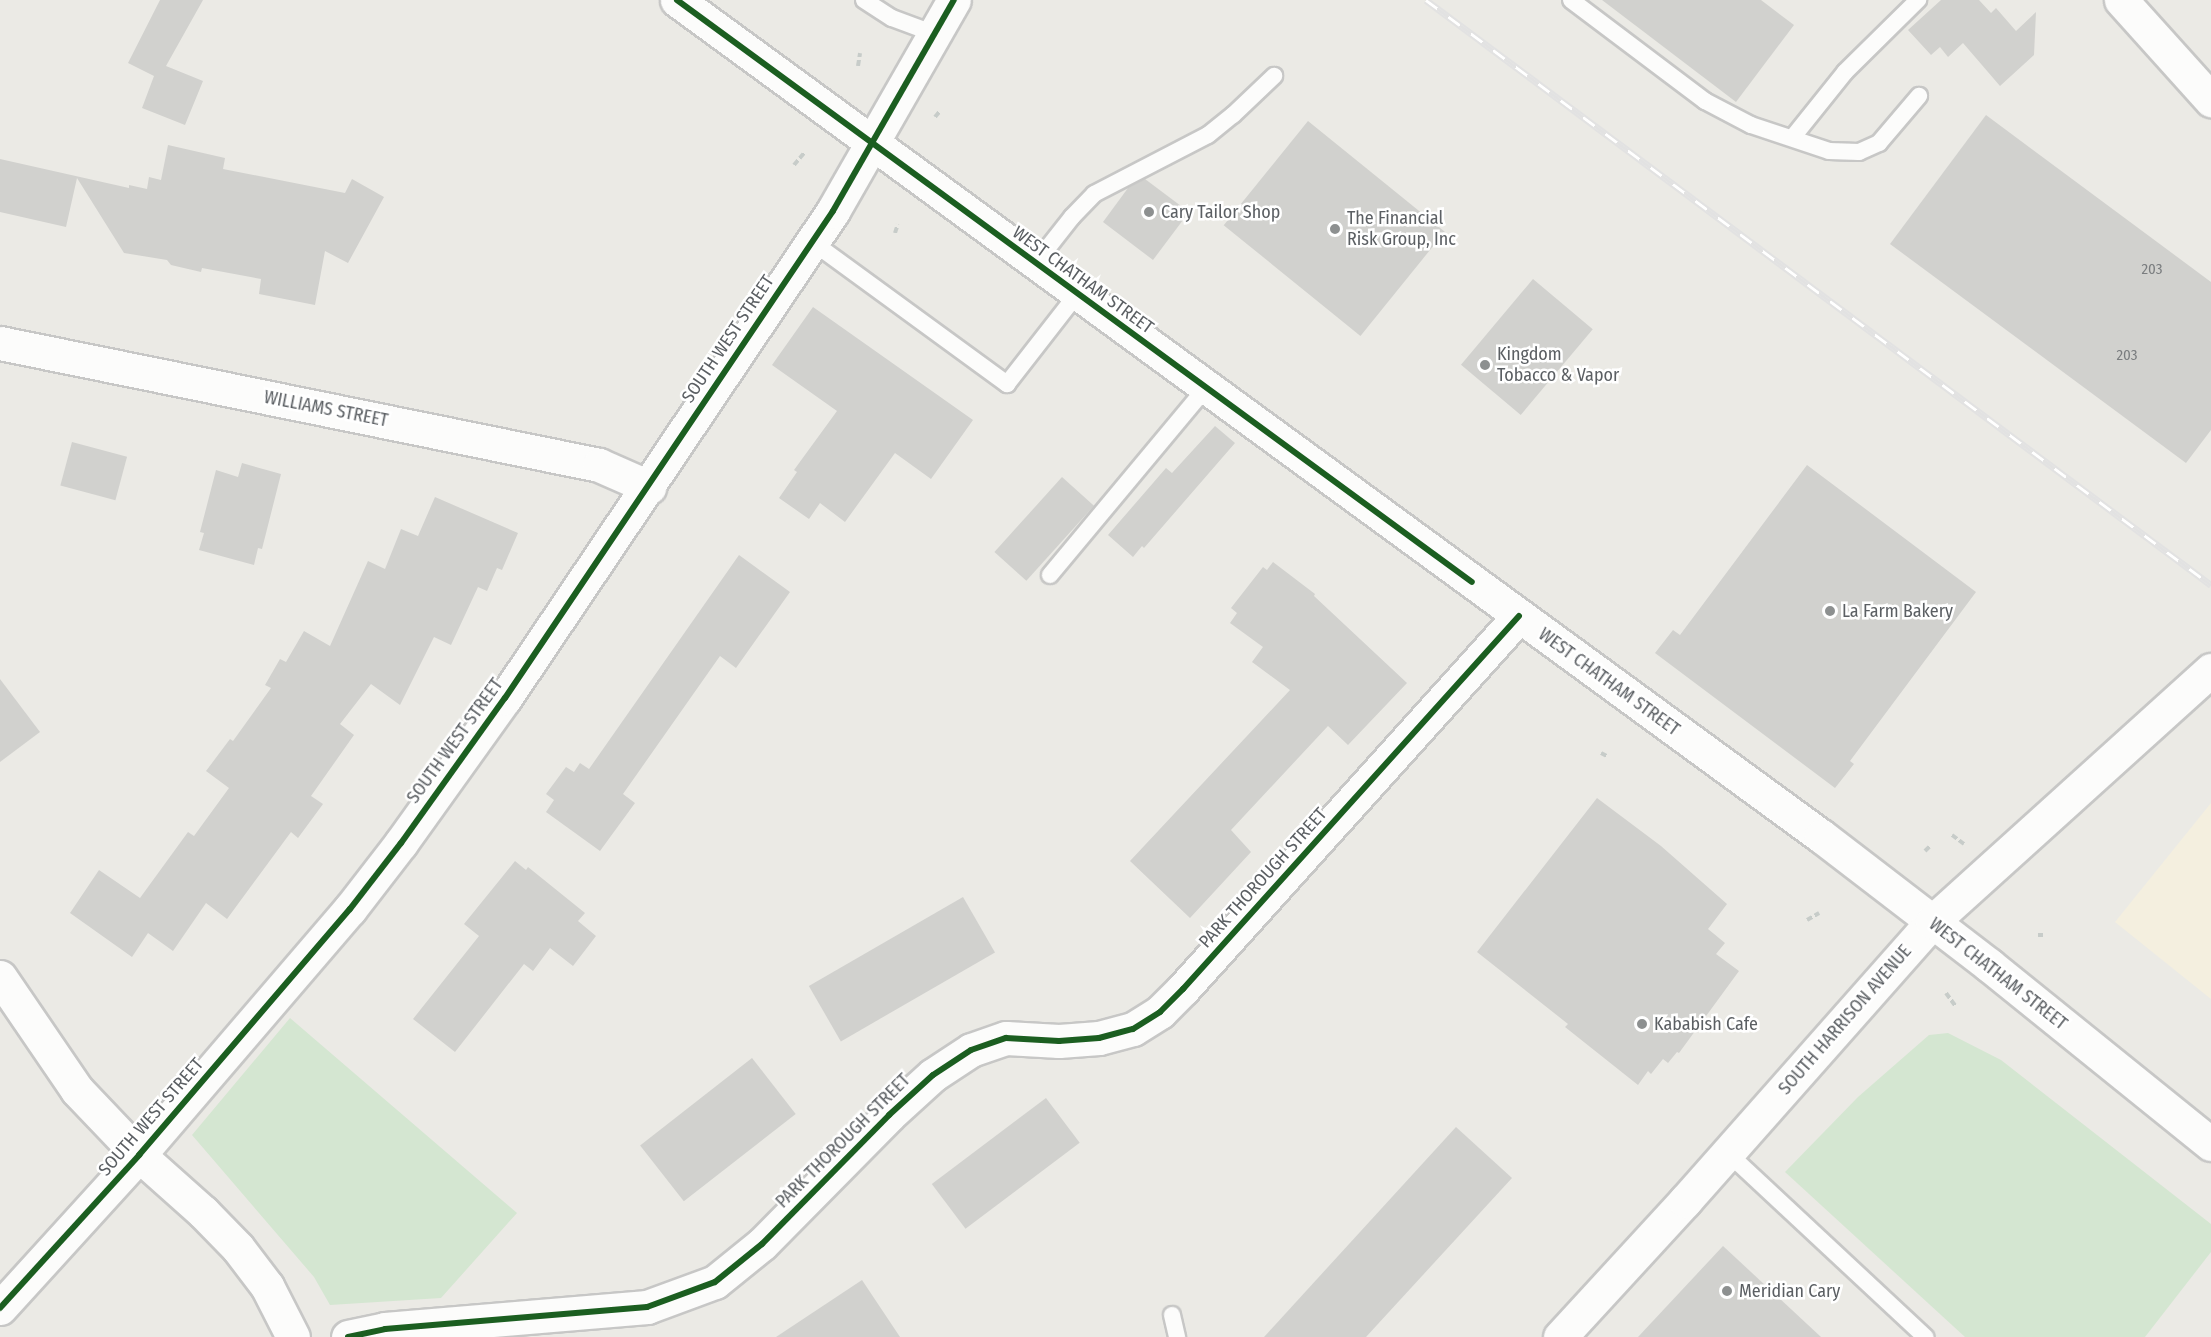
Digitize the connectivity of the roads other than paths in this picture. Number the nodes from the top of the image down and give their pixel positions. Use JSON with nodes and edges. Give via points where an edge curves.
{"nodes":[{"id":1,"x":677,"y":0,"type":"edge"},
{"id":2,"x":864,"y":0,"type":"edge"},
{"id":3,"x":954,"y":0,"type":"edge"},
{"id":4,"x":1572,"y":0,"type":"edge"},
{"id":5,"x":1918,"y":0,"type":"edge"},
{"id":6,"x":2121,"y":0,"type":"edge"},
{"id":7,"x":935,"y":34,"type":"junction"},
{"id":8,"x":1274,"y":76,"type":"dead end"},
{"id":9,"x":1919,"y":96,"type":"dead end"},
{"id":10,"x":2211,"y":100,"type":"edge"},
{"id":11,"x":1793,"y":137,"type":"junction"},
{"id":12,"x":872,"y":144,"type":"junction"},
{"id":13,"x":811,"y":241,"type":"junction"},
{"id":14,"x":1035,"y":264,"type":"junction"},
{"id":15,"x":1077,"y":294,"type":"junction"},
{"id":16,"x":0,"y":343,"type":"edge"},
{"id":17,"x":1206,"y":388,"type":"junction"},
{"id":18,"x":649,"y":487,"type":"junction"},
{"id":19,"x":1050,"y":575,"type":"dead end"},
{"id":20,"x":1519,"y":616,"type":"junction"},
{"id":21,"x":2208,"y":673,"type":"edge"},
{"id":22,"x":1932,"y":921,"type":"junction"},
{"id":23,"x":0,"y":977,"type":"edge"},
{"id":24,"x":2211,"y":1144,"type":"edge"},
{"id":25,"x":1728,"y":1152,"type":"junction"},
{"id":26,"x":139,"y":1155,"type":"junction"},
{"id":27,"x":0,"y":1308,"type":"edge"},
{"id":28,"x":1172,"y":1315,"type":"dead end"},
{"id":29,"x":292,"y":1337,"type":"edge"},
{"id":30,"x":348,"y":1337,"type":"edge"},
{"id":31,"x":1177,"y":1337,"type":"edge"},
{"id":32,"x":1560,"y":1337,"type":"edge"},
{"id":33,"x":1926,"y":1337,"type":"edge"}],
"edges":[{"from":1,"to":12,"type":"street","name":"WEST CHATHAM STREET"},
{"from":2,"to":7,"type":"lane","via":[[892,18]]},
{"from":3,"to":7,"type":"street","name":"SOUTH WEST STREET"},
{"from":4,"to":11,"type":"lane","via":[[1705,100],[1751,125]]},
{"from":5,"to":11,"type":"lane","via":[[1845,72]]},
{"from":6,"to":10,"type":"street"},
{"from":7,"to":12,"type":"street","name":"SOUTH WEST STREET"},
{"from":8,"to":14,"type":"lane","via":[[1208,135],[1094,194]]},
{"from":9,"to":11,"type":"lane","via":[[1879,143],[1859,152],[1829,152]]},
{"from":12,"to":13,"type":"street","name":"SOUTH WEST STREET"},
{"from":12,"to":14,"type":"street","name":"WEST CHATHAM STREET"},
{"from":13,"to":15,"type":"lane","via":[[1007,384]]},
{"from":13,"to":18,"type":"street","name":"SOUTH WEST STREET"},
{"from":14,"to":15,"type":"street","name":"WEST CHATHAM STREET"},
{"from":15,"to":17,"type":"street","name":"WEST CHATHAM STREET"},
{"from":16,"to":18,"type":"street","name":"WILLIAMS STREET","via":[[599,465]]},
{"from":17,"to":19,"type":"lane"},
{"from":17,"to":20,"type":"street","name":"WEST CHATHAM STREET"},
{"from":18,"to":26,"type":"street","name":"SOUTH WEST STREET","via":[[505,698],[350,909]]},
{"from":20,"to":22,"type":"street","name":"WEST CHATHAM STREET"},
{"from":20,"to":30,"type":"street","name":"PARK THOROUGH STREET","via":[[1183,989],[1160,1012],[1133,1029],[1099,1038],[1059,1041],[1006,1038],[971,1050],[933,1075],[888,1115],[762,1244],[715,1282],[647,1307],[385,1329]]},
{"from":21,"to":22,"type":"street","name":"SOUTH HARRISON AVENUE"},
{"from":22,"to":24,"type":"street","name":"WEST CHATHAM STREET"},
{"from":22,"to":25,"type":"street","name":"SOUTH HARRISON AVENUE"},
{"from":23,"to":26,"type":"street","via":[[77,1090]]},
{"from":25,"to":32,"type":"street","name":"SOUTH HARRISON AVENUE"},
{"from":25,"to":33,"type":"lane"},
{"from":26,"to":27,"type":"street","name":"SOUTH WEST STREET"},
{"from":26,"to":29,"type":"street","via":[[238,1248],[267,1286]]},
{"from":28,"to":31,"type":"lane"}]}
